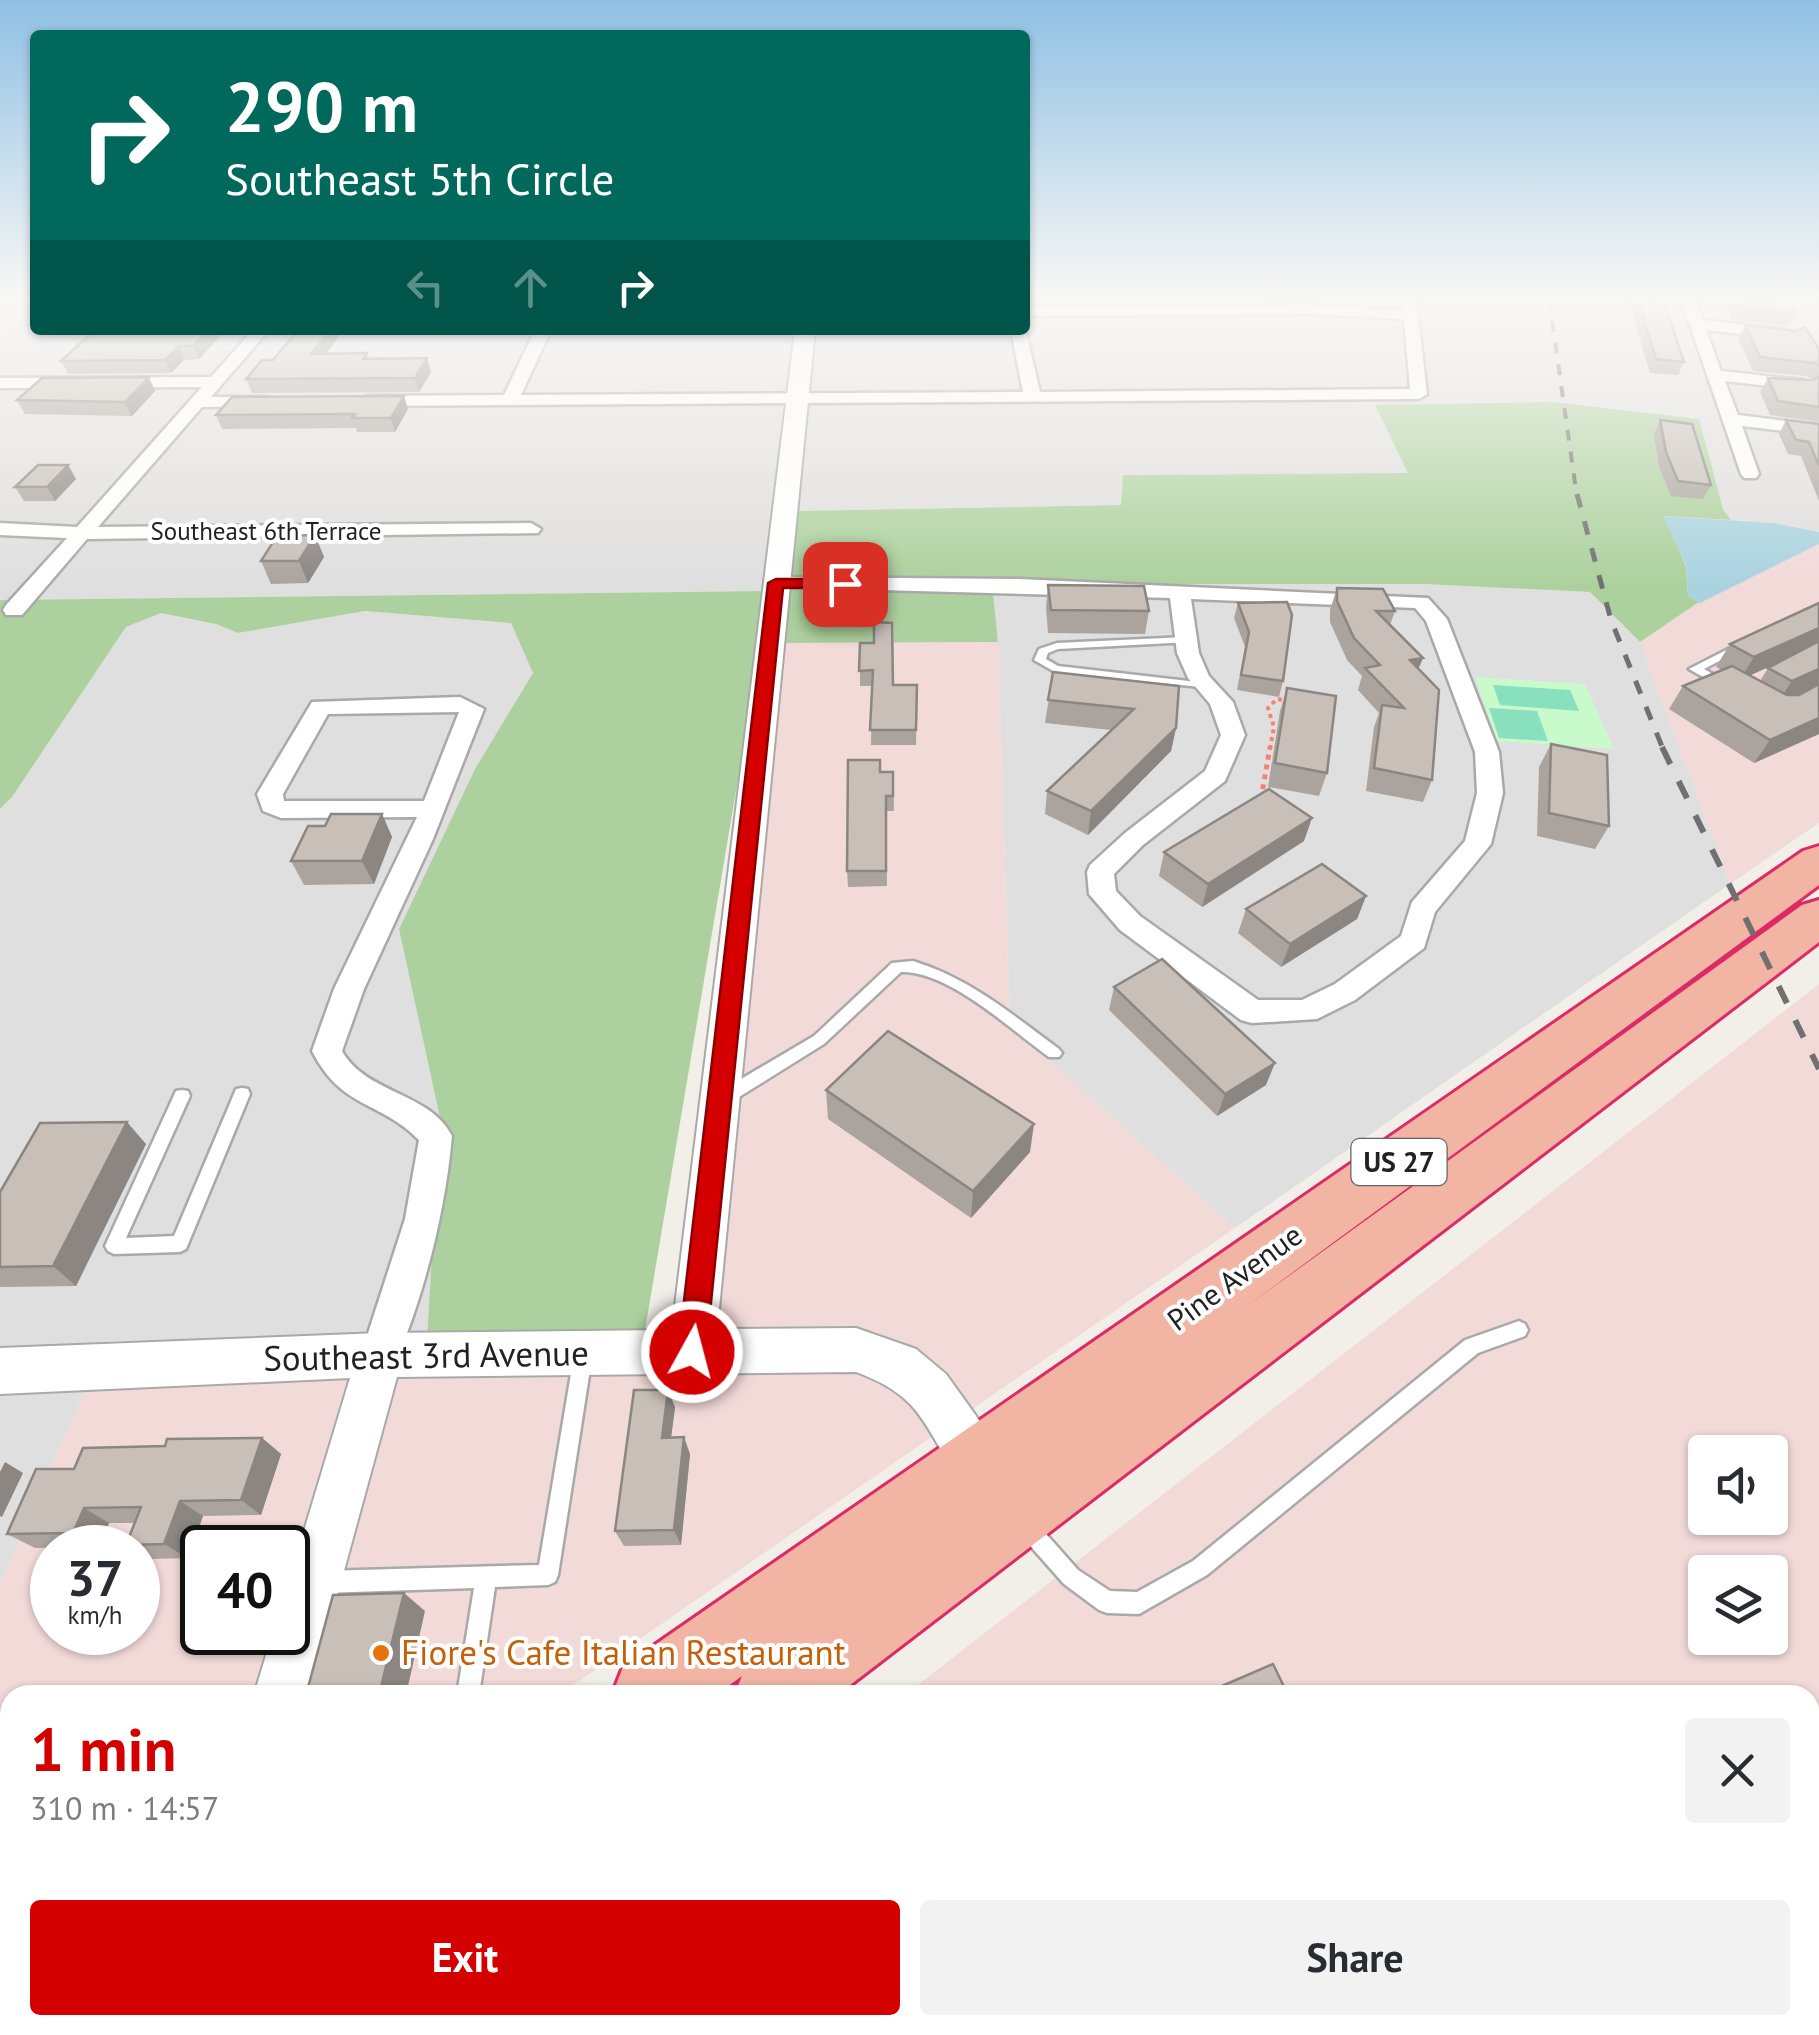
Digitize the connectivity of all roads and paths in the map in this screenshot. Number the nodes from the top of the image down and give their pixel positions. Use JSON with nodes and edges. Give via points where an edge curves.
{"nodes":[{"id":1,"x":205,"y":394,"type":"edge"},
{"id":2,"x":513,"y":394,"type":"edge"},
{"id":3,"x":1419,"y":394,"type":"edge"},
{"id":4,"x":1724,"y":394,"type":"edge"},
{"id":5,"x":1032,"y":395,"type":"joint"},
{"id":6,"x":798,"y":396,"type":"junction"},
{"id":7,"x":510,"y":400,"type":"junction"},
{"id":8,"x":354,"y":401,"type":"edge"},
{"id":9,"x":198,"y":402,"type":"junction"},
{"id":10,"x":276,"y":402,"type":"edge"},
{"id":11,"x":1734,"y":420,"type":"junction"},
{"id":12,"x":1819,"y":430,"type":"edge"},
{"id":13,"x":1750,"y":474,"type":"dead end"},
{"id":14,"x":0,"y":529,"type":"edge"},
{"id":15,"x":532,"y":529,"type":"dead end"},
{"id":16,"x":82,"y":533,"type":"junction"},
{"id":17,"x":776,"y":583,"type":"junction"},
{"id":18,"x":1180,"y":592,"type":"junction"},
{"id":19,"x":14,"y":610,"type":"dead end"},
{"id":20,"x":1186,"y":640,"type":"junction"},
{"id":21,"x":1748,"y":642,"type":"edge"},
{"id":22,"x":1206,"y":686,"type":"junction"},
{"id":23,"x":1736,"y":691,"type":"edge"},
{"id":24,"x":1292,"y":702,"type":"edge"},
{"id":25,"x":432,"y":809,"type":"junction"},
{"id":26,"x":1258,"y":812,"type":"edge"},
{"id":27,"x":1819,"y":862,"type":"edge"},
{"id":28,"x":1819,"y":917,"type":"edge"},
{"id":29,"x":1054,"y":1054,"type":"dead end"},
{"id":30,"x":242,"y":1094,"type":"dead end"},
{"id":31,"x":182,"y":1096,"type":"dead end"},
{"id":32,"x":722,"y":1098,"type":"junction"},
{"id":33,"x":1518,"y":1330,"type":"dead end"},
{"id":34,"x":692,"y":1352,"type":"junction"},
{"id":35,"x":583,"y":1353,"type":"junction"},
{"id":36,"x":380,"y":1355,"type":"junction"},
{"id":37,"x":0,"y":1371,"type":"edge"},
{"id":38,"x":997,"y":1488,"type":"junction"},
{"id":39,"x":486,"y":1577,"type":"junction"},
{"id":40,"x":314,"y":1582,"type":"junction"},
{"id":41,"x":285,"y":1685,"type":"edge"},
{"id":42,"x":470,"y":1685,"type":"edge"},
{"id":43,"x":668,"y":1685,"type":"edge"},
{"id":44,"x":784,"y":1685,"type":"edge"}],
"edges":[{"from":1,"to":9,"type":"street"},
{"from":2,"to":7,"type":"street"},
{"from":3,"to":5,"type":"street"},
{"from":4,"to":11,"type":"street"},
{"from":5,"to":6,"type":"street"},
{"from":6,"to":7,"type":"street"},
{"from":6,"to":17,"type":"street"},
{"from":7,"to":8,"type":"street"},
{"from":9,"to":10,"type":"street"},
{"from":9,"to":16,"type":"street"},
{"from":11,"to":12,"type":"street"},
{"from":11,"to":13,"type":"street"},
{"from":14,"to":16,"type":"street","name":"Southeast 6th Terrace"},
{"from":15,"to":16,"type":"street","name":"Southeast 6th Terrace"},
{"from":16,"to":19,"type":"street"},
{"from":17,"to":18,"type":"street"},
{"from":17,"to":32,"type":"street"},
{"from":18,"to":20,"type":"street"},
{"from":18,"to":22,"type":"street","via":[[1420,602],[1436,619],[1487,752],[1490,792],[1478,844],[1422,909],[1414,941],[1345,992],[1306,1011],[1252,1012],[1130,922],[1104,894],[1100,872],[1216,774],[1233,735],[1221,702]]},
{"from":20,"to":22,"type":"street"},
{"from":20,"to":22,"type":"lane","via":[[1057,646],[1043,651],[1040,660],[1056,669]]},
{"from":21,"to":23,"type":"lane","via":[[1695,669]]},
{"from":24,"to":26,"type":"path","via":[[1277,699],[1268,708],[1274,726]]},
{"from":25,"to":25,"type":"street","via":[[281,810],[270,794],[320,707],[468,706]]},
{"from":25,"to":36,"type":"street","via":[[356,971],[327,1052],[343,1078],[423,1120],[436,1136],[407,1270]]},
{"from":27,"to":38,"type":"highway","name":"Pine Avenue","number":"US 27"},
{"from":28,"to":38,"type":"highway","name":"Pine Avenue","number":"US 27"},
{"from":29,"to":32,"type":"lane","via":[[944,976],[910,963],[819,1040]]},
{"from":30,"to":31,"type":"lane","via":[[180,1244],[114,1246]]},
{"from":32,"to":34,"type":"street"},
{"from":33,"to":38,"type":"lane","via":[[1472,1346],[1200,1568],[1138,1603],[1108,1602],[1071,1577]]},
{"from":34,"to":35,"type":"street","name":"Southeast 3rd Avenue"},
{"from":34,"to":38,"type":"street","name":"Southeast 3rd Avenue","via":[[856,1350],[900,1365],[929,1390]]},
{"from":35,"to":36,"type":"street","name":"Southeast 3rd Avenue"},
{"from":35,"to":39,"type":"lane","via":[[548,1576]]},
{"from":36,"to":37,"type":"street","name":"Southeast 3rd Avenue"},
{"from":36,"to":40,"type":"street"},
{"from":38,"to":43,"type":"highway","name":"Pine Avenue","number":"US 27"},
{"from":38,"to":44,"type":"highway","name":"Pine Avenue","number":"US 27"},
{"from":39,"to":40,"type":"lane"},
{"from":39,"to":42,"type":"lane"},
{"from":40,"to":41,"type":"street"}]}
